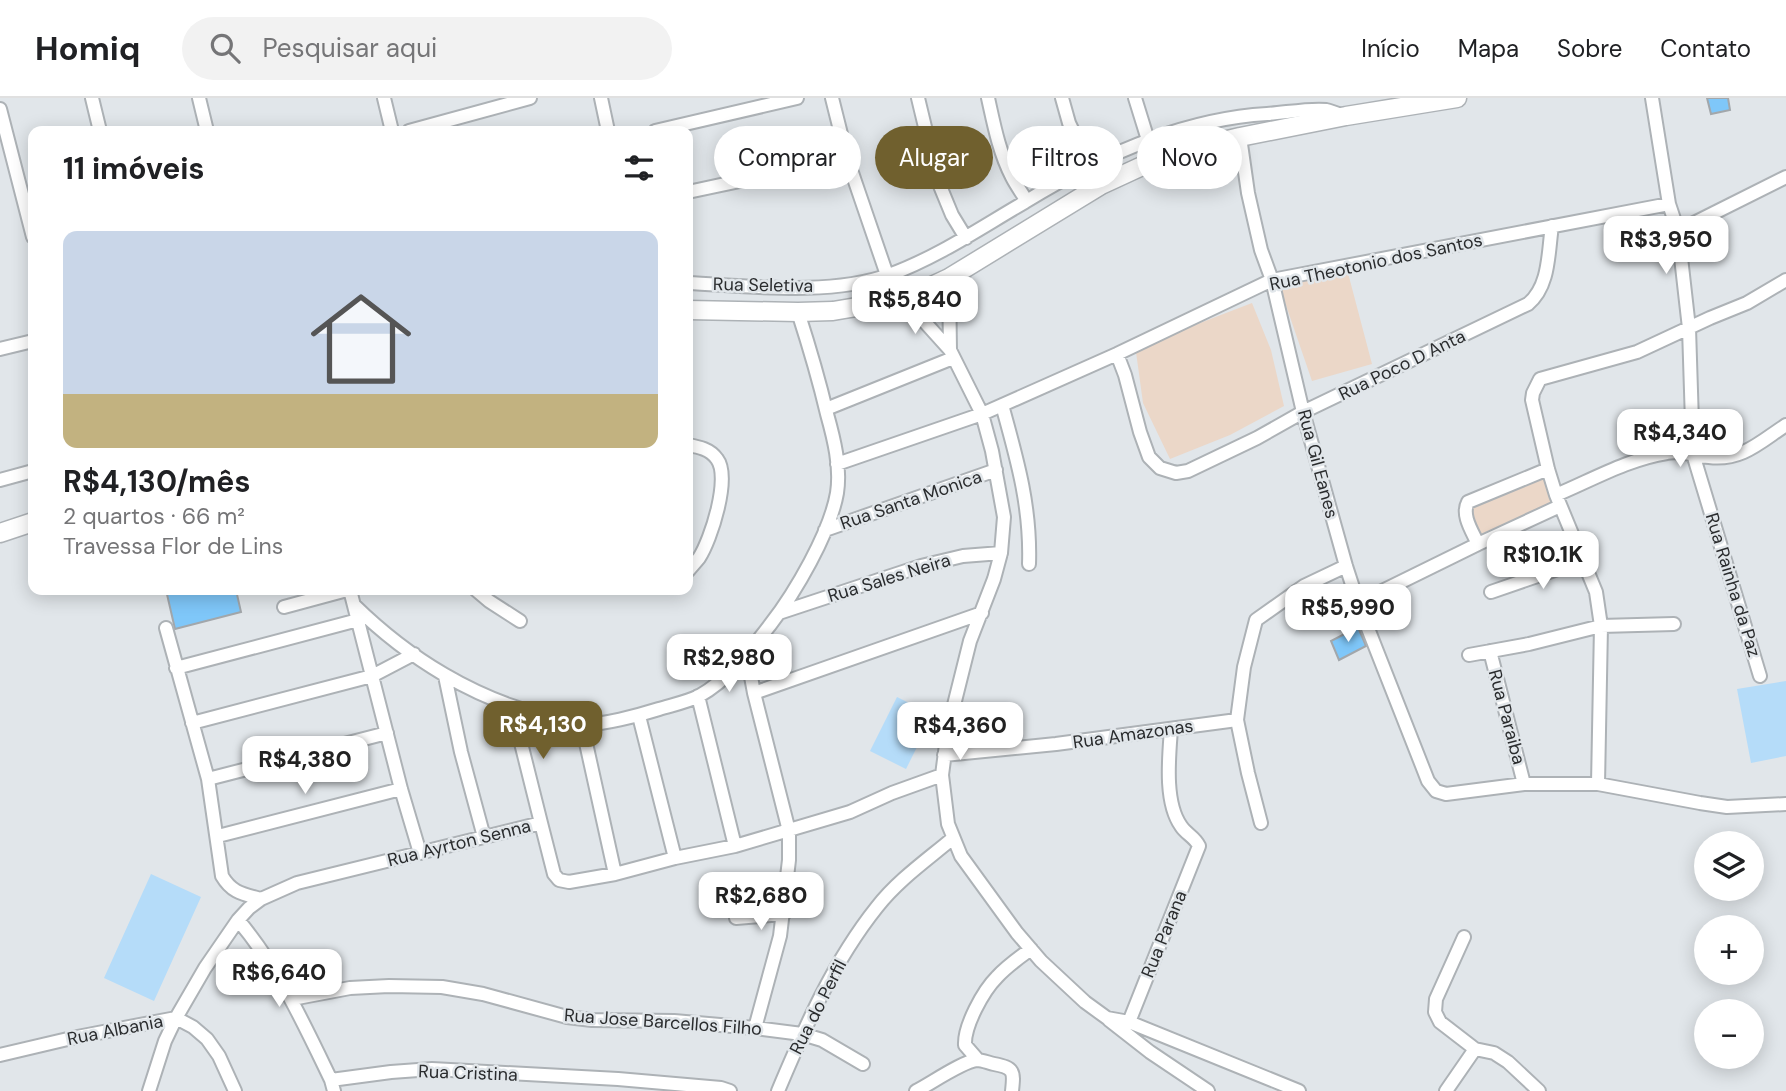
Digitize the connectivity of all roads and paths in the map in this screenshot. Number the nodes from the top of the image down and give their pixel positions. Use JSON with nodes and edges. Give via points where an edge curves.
{"nodes":[{"id":1,"x":92,"y":98,"type":"edge"},
{"id":2,"x":199,"y":98,"type":"edge"},
{"id":3,"x":384,"y":98,"type":"edge"},
{"id":4,"x":530,"y":98,"type":"edge"},
{"id":5,"x":601,"y":98,"type":"edge"},
{"id":6,"x":797,"y":98,"type":"edge"},
{"id":7,"x":832,"y":98,"type":"edge"},
{"id":8,"x":919,"y":98,"type":"edge"},
{"id":9,"x":988,"y":98,"type":"edge"},
{"id":10,"x":1062,"y":98,"type":"edge"},
{"id":11,"x":1135,"y":98,"type":"edge"},
{"id":12,"x":1457,"y":98,"type":"edge"},
{"id":13,"x":1652,"y":98,"type":"edge"},
{"id":14,"x":0,"y":109,"type":"edge"},
{"id":15,"x":1346,"y":116,"type":"junction"},
{"id":16,"x":99,"y":126,"type":"edge"},
{"id":17,"x":206,"y":126,"type":"edge"},
{"id":18,"x":391,"y":126,"type":"edge"},
{"id":19,"x":427,"y":126,"type":"edge"},
{"id":20,"x":607,"y":126,"type":"edge"},
{"id":21,"x":677,"y":126,"type":"edge"},
{"id":22,"x":839,"y":126,"type":"edge"},
{"id":23,"x":1070,"y":126,"type":"edge"},
{"id":24,"x":1144,"y":126,"type":"edge"},
{"id":25,"x":1195,"y":126,"type":"edge"},
{"id":26,"x":1242,"y":137,"type":"edge"},
{"id":27,"x":1242,"y":151,"type":"edge"},
{"id":28,"x":1137,"y":168,"type":"edge"},
{"id":29,"x":1786,"y":177,"type":"edge"},
{"id":30,"x":714,"y":186,"type":"edge"},
{"id":31,"x":858,"y":189,"type":"edge"},
{"id":32,"x":1047,"y":189,"type":"edge"},
{"id":33,"x":693,"y":191,"type":"edge"},
{"id":34,"x":1027,"y":200,"type":"junction"},
{"id":35,"x":1669,"y":204,"type":"junction"},
{"id":36,"x":28,"y":218,"type":"edge"},
{"id":37,"x":1552,"y":226,"type":"junction"},
{"id":38,"x":1678,"y":231,"type":"junction"},
{"id":39,"x":966,"y":238,"type":"junction"},
{"id":40,"x":887,"y":275,"type":"junction"},
{"id":41,"x":949,"y":278,"type":"junction"},
{"id":42,"x":1272,"y":280,"type":"junction"},
{"id":43,"x":1786,"y":280,"type":"edge"},
{"id":44,"x":693,"y":283,"type":"edge"},
{"id":45,"x":904,"y":299,"type":"junction"},
{"id":46,"x":861,"y":307,"type":"junction"},
{"id":47,"x":693,"y":310,"type":"edge"},
{"id":48,"x":798,"y":312,"type":"junction"},
{"id":49,"x":1689,"y":328,"type":"junction"},
{"id":50,"x":28,"y":342,"type":"edge"},
{"id":51,"x":0,"y":349,"type":"edge"},
{"id":52,"x":951,"y":354,"type":"junction"},
{"id":53,"x":1117,"y":354,"type":"junction"},
{"id":54,"x":1002,"y":405,"type":"junction"},
{"id":55,"x":826,"y":409,"type":"junction"},
{"id":56,"x":1303,"y":412,"type":"junction"},
{"id":57,"x":982,"y":414,"type":"junction"},
{"id":58,"x":1786,"y":425,"type":"edge"},
{"id":59,"x":693,"y":446,"type":"edge"},
{"id":60,"x":1693,"y":454,"type":"junction"},
{"id":61,"x":838,"y":464,"type":"junction"},
{"id":62,"x":1548,"y":469,"type":"junction"},
{"id":63,"x":996,"y":470,"type":"junction"},
{"id":64,"x":28,"y":472,"type":"edge"},
{"id":65,"x":0,"y":480,"type":"edge"},
{"id":66,"x":1558,"y":501,"type":"junction"},
{"id":67,"x":28,"y":524,"type":"edge"},
{"id":68,"x":825,"y":530,"type":"junction"},
{"id":69,"x":0,"y":533,"type":"edge"},
{"id":70,"x":1478,"y":544,"type":"junction"},
{"id":71,"x":1001,"y":553,"type":"junction"},
{"id":72,"x":1584,"y":560,"type":"junction"},
{"id":73,"x":1029,"y":564,"type":"dead end"},
{"id":74,"x":693,"y":565,"type":"edge"},
{"id":75,"x":1346,"y":566,"type":"junction"},
{"id":76,"x":1491,"y":592,"type":"dead end"},
{"id":77,"x":329,"y":595,"type":"edge"},
{"id":78,"x":350,"y":595,"type":"edge"},
{"id":79,"x":482,"y":595,"type":"edge"},
{"id":80,"x":1358,"y":603,"type":"junction"},
{"id":81,"x":354,"y":605,"type":"junction"},
{"id":82,"x":284,"y":607,"type":"dead end"},
{"id":83,"x":779,"y":613,"type":"junction"},
{"id":84,"x":982,"y":613,"type":"junction"},
{"id":85,"x":358,"y":620,"type":"junction"},
{"id":86,"x":520,"y":621,"type":"dead end"},
{"id":87,"x":1674,"y":624,"type":"dead end"},
{"id":88,"x":1601,"y":626,"type":"junction"},
{"id":89,"x":166,"y":628,"type":"dead end"},
{"id":90,"x":1490,"y":651,"type":"junction"},
{"id":91,"x":414,"y":654,"type":"junction"},
{"id":92,"x":747,"y":655,"type":"junction"},
{"id":93,"x":1469,"y":655,"type":"dead end"},
{"id":94,"x":176,"y":668,"type":"junction"},
{"id":95,"x":372,"y":676,"type":"junction"},
{"id":96,"x":444,"y":676,"type":"junction"},
{"id":97,"x":1760,"y":676,"type":"dead end"},
{"id":98,"x":754,"y":693,"type":"junction"},
{"id":99,"x":698,"y":696,"type":"junction"},
{"id":100,"x":512,"y":707,"type":"junction"},
{"id":101,"x":639,"y":716,"type":"junction"},
{"id":102,"x":1237,"y":720,"type":"junction"},
{"id":103,"x":192,"y":723,"type":"junction"},
{"id":104,"x":582,"y":724,"type":"junction"},
{"id":105,"x":1171,"y":729,"type":"junction"},
{"id":106,"x":387,"y":733,"type":"junction"},
{"id":107,"x":944,"y":755,"type":"junction"},
{"id":108,"x":942,"y":775,"type":"junction"},
{"id":109,"x":208,"y":779,"type":"junction"},
{"id":110,"x":1524,"y":783,"type":"junction"},
{"id":111,"x":1598,"y":784,"type":"junction"},
{"id":112,"x":401,"y":789,"type":"junction"},
{"id":113,"x":1786,"y":804,"type":"edge"},
{"id":114,"x":541,"y":822,"type":"junction"},
{"id":115,"x":1261,"y":823,"type":"dead end"},
{"id":116,"x":789,"y":831,"type":"junction"},
{"id":117,"x":218,"y":836,"type":"junction"},
{"id":118,"x":484,"y":837,"type":"junction"},
{"id":119,"x":953,"y":838,"type":"junction"},
{"id":120,"x":735,"y":846,"type":"junction"},
{"id":121,"x":420,"y":853,"type":"junction"},
{"id":122,"x":675,"y":858,"type":"junction"},
{"id":123,"x":615,"y":874,"type":"junction"},
{"id":124,"x":261,"y":899,"type":"junction"},
{"id":125,"x":784,"y":914,"type":"junction"},
{"id":126,"x":736,"y":918,"type":"dead end"},
{"id":127,"x":238,"y":919,"type":"junction"},
{"id":128,"x":1464,"y":937,"type":"dead end"},
{"id":129,"x":1031,"y":949,"type":"junction"},
{"id":130,"x":292,"y":999,"type":"junction"},
{"id":131,"x":176,"y":1018,"type":"junction"},
{"id":132,"x":1107,"y":1018,"type":"junction"},
{"id":133,"x":1129,"y":1022,"type":"junction"},
{"id":134,"x":755,"y":1028,"type":"junction"},
{"id":135,"x":802,"y":1034,"type":"junction"},
{"id":136,"x":1475,"y":1049,"type":"junction"},
{"id":137,"x":0,"y":1055,"type":"edge"},
{"id":138,"x":978,"y":1060,"type":"junction"},
{"id":139,"x":863,"y":1064,"type":"dead end"},
{"id":140,"x":333,"y":1086,"type":"edge"},
{"id":141,"x":149,"y":1091,"type":"edge"},
{"id":142,"x":236,"y":1091,"type":"edge"},
{"id":143,"x":730,"y":1091,"type":"edge"},
{"id":144,"x":778,"y":1091,"type":"edge"},
{"id":145,"x":916,"y":1091,"type":"edge"},
{"id":146,"x":1012,"y":1091,"type":"edge"},
{"id":147,"x":1208,"y":1091,"type":"edge"},
{"id":148,"x":1299,"y":1091,"type":"edge"},
{"id":149,"x":1447,"y":1091,"type":"edge"},
{"id":150,"x":1539,"y":1091,"type":"edge"}],
"edges":[{"from":1,"to":16,"type":"street"},
{"from":2,"to":17,"type":"street"},
{"from":3,"to":18,"type":"street"},
{"from":4,"to":19,"type":"street"},
{"from":5,"to":20,"type":"street"},
{"from":6,"to":21,"type":"street"},
{"from":7,"to":22,"type":"street"},
{"from":8,"to":39,"type":"street","via":[[938,181]]},
{"from":9,"to":34,"type":"street","via":[[1004,159]]},
{"from":10,"to":23,"type":"street"},
{"from":11,"to":24,"type":"street"},
{"from":12,"to":15,"type":"main road"},
{"from":13,"to":35,"type":"street","name":"Rua Rainha da Paz"},
{"from":14,"to":36,"type":"street"},
{"from":15,"to":25,"type":"street","name":"Rua Seletiva","via":[[1324,110],[1243,115]]},
{"from":15,"to":26,"type":"main road"},
{"from":27,"to":42,"type":"street","name":"Rua Gil Eanes","via":[[1261,250]]},
{"from":28,"to":41,"type":"main road","via":[[1101,185]]},
{"from":29,"to":38,"type":"street"},
{"from":30,"to":33,"type":"street"},
{"from":31,"to":40,"type":"street"},
{"from":32,"to":34,"type":"street","name":"Rua Seletiva"},
{"from":34,"to":39,"type":"street","name":"Rua Seletiva"},
{"from":35,"to":37,"type":"street","name":"Rua Theotonio dos Santos"},
{"from":35,"to":38,"type":"street","name":"Rua Rainha da Paz"},
{"from":37,"to":42,"type":"street","name":"Rua Theotonio dos Santos"},
{"from":37,"to":56,"type":"street","name":"Rua Poco D Anta","via":[[1544,280],[1528,304]]},
{"from":38,"to":49,"type":"street","name":"Rua Rainha da Paz"},
{"from":39,"to":40,"type":"street","name":"Rua Seletiva"},
{"from":40,"to":44,"type":"street","name":"Rua Seletiva","via":[[831,287]]},
{"from":40,"to":45,"type":"street"},
{"from":40,"to":46,"type":"street","via":[[879,293]]},
{"from":41,"to":45,"type":"main road"},
{"from":41,"to":52,"type":"street"},
{"from":42,"to":53,"type":"street","name":"Rua Theotonio dos Santos"},
{"from":42,"to":56,"type":"street","name":"Rua Gil Eanes"},
{"from":43,"to":49,"type":"street"},
{"from":45,"to":46,"type":"main road"},
{"from":45,"to":52,"type":"street"},
{"from":46,"to":48,"type":"main road"},
{"from":47,"to":48,"type":"main road"},
{"from":48,"to":55,"type":"street"},
{"from":49,"to":60,"type":"street","name":"Rua Rainha da Paz"},
{"from":49,"to":62,"type":"street","via":[[1637,352],[1540,379],[1533,393],[1534,409]]},
{"from":50,"to":51,"type":"street"},
{"from":52,"to":55,"type":"street"},
{"from":52,"to":57,"type":"street"},
{"from":53,"to":54,"type":"street","name":"Rua Theotonio dos Santos"},
{"from":53,"to":56,"type":"street","name":"Rua Poco D Anta","via":[[1149,457],[1168,471],[1200,466]]},
{"from":54,"to":57,"type":"street","name":"Rua Theotonio dos Santos"},
{"from":54,"to":73,"type":"street","via":[[1028,515]]},
{"from":55,"to":61,"type":"street"},
{"from":56,"to":75,"type":"street","name":"Rua Gil Eanes"},
{"from":57,"to":61,"type":"street","name":"Rua Theotonio dos Santos"},
{"from":57,"to":63,"type":"street"},
{"from":58,"to":60,"type":"street","via":[[1741,455]]},
{"from":59,"to":74,"type":"street","via":[[715,456],[723,481],[711,532]]},
{"from":60,"to":66,"type":"street","via":[[1646,457]]},
{"from":60,"to":97,"type":"street","name":"Rua Rainha da Paz"},
{"from":61,"to":68,"type":"street","via":[[837,493]]},
{"from":62,"to":66,"type":"street"},
{"from":62,"to":70,"type":"street","via":[[1468,502],[1465,514]]},
{"from":63,"to":68,"type":"street","name":"Rua Santa Monica"},
{"from":63,"to":71,"type":"street","via":[[1004,517]]},
{"from":64,"to":65,"type":"street"},
{"from":66,"to":70,"type":"street"},
{"from":66,"to":72,"type":"street"},
{"from":67,"to":69,"type":"main road"},
{"from":68,"to":83,"type":"street"},
{"from":70,"to":80,"type":"street"},
{"from":71,"to":83,"type":"street","name":"Rua Sales Neira","via":[[921,566]]},
{"from":71,"to":84,"type":"street"},
{"from":72,"to":76,"type":"street"},
{"from":72,"to":88,"type":"street","via":[[1596,592]]},
{"from":75,"to":80,"type":"street","name":"Rua Gil Eanes"},
{"from":75,"to":102,"type":"street","via":[[1304,586],[1256,620]]},
{"from":77,"to":82,"type":"street"},
{"from":78,"to":81,"type":"street"},
{"from":79,"to":86,"type":"street"},
{"from":80,"to":110,"type":"street","name":"Rua Gil Eanes","via":[[1428,781],[1436,791],[1446,794]]},
{"from":81,"to":85,"type":"street"},
{"from":81,"to":91,"type":"street"},
{"from":83,"to":92,"type":"street"},
{"from":84,"to":98,"type":"street"},
{"from":84,"to":107,"type":"street","via":[[967,651]]},
{"from":85,"to":94,"type":"street"},
{"from":85,"to":95,"type":"street"},
{"from":87,"to":88,"type":"street"},
{"from":88,"to":90,"type":"street"},
{"from":88,"to":111,"type":"street"},
{"from":89,"to":94,"type":"street"},
{"from":90,"to":93,"type":"street"},
{"from":90,"to":110,"type":"street","name":"Rua Paraiba"},
{"from":91,"to":95,"type":"street"},
{"from":91,"to":96,"type":"street"},
{"from":92,"to":98,"type":"street"},
{"from":92,"to":99,"type":"street"},
{"from":94,"to":103,"type":"street"},
{"from":95,"to":103,"type":"street"},
{"from":95,"to":106,"type":"street"},
{"from":96,"to":100,"type":"street"},
{"from":96,"to":118,"type":"street"},
{"from":98,"to":116,"type":"street"},
{"from":99,"to":101,"type":"street"},
{"from":99,"to":120,"type":"street"},
{"from":100,"to":104,"type":"street"},
{"from":100,"to":114,"type":"street"},
{"from":101,"to":104,"type":"street"},
{"from":101,"to":122,"type":"street"},
{"from":102,"to":105,"type":"street","name":"Rua Amazonas"},
{"from":102,"to":115,"type":"street"},
{"from":103,"to":109,"type":"street"},
{"from":104,"to":123,"type":"street"},
{"from":105,"to":107,"type":"street","name":"Rua Amazonas"},
{"from":105,"to":133,"type":"street","name":"Rua Parana","via":[[1171,799],[1181,826],[1199,846]]},
{"from":106,"to":109,"type":"street"},
{"from":106,"to":112,"type":"street"},
{"from":107,"to":108,"type":"street"},
{"from":108,"to":116,"type":"street","name":"Rua Ayrton Senna"},
{"from":108,"to":119,"type":"street"},
{"from":109,"to":117,"type":"street"},
{"from":110,"to":111,"type":"street"},
{"from":111,"to":113,"type":"street","via":[[1727,807]]},
{"from":112,"to":117,"type":"street"},
{"from":112,"to":121,"type":"street"},
{"from":114,"to":118,"type":"street","name":"Rua Ayrton Senna"},
{"from":114,"to":123,"type":"street","name":"Rua Ayrton Senna","via":[[559,880]]},
{"from":116,"to":120,"type":"street","name":"Rua Ayrton Senna"},
{"from":116,"to":125,"type":"street"},
{"from":117,"to":124,"type":"street","via":[[222,876],[228,885]]},
{"from":118,"to":121,"type":"street","name":"Rua Ayrton Senna"},
{"from":119,"to":129,"type":"street","via":[[961,856]]},
{"from":119,"to":135,"type":"street","name":"Rua do Perfil","via":[[877,906],[843,956]]},
{"from":120,"to":122,"type":"street","name":"Rua Ayrton Senna"},
{"from":121,"to":124,"type":"street","name":"Rua Ayrton Senna","via":[[297,883]]},
{"from":122,"to":123,"type":"street","name":"Rua Ayrton Senna"},
{"from":124,"to":127,"type":"street","name":"Rua Ayrton Senna"},
{"from":125,"to":126,"type":"street"},
{"from":125,"to":134,"type":"street"},
{"from":127,"to":130,"type":"street"},
{"from":127,"to":131,"type":"street","name":"Rua Ayrton Senna"},
{"from":128,"to":136,"type":"street","via":[[1434,1005],[1440,1022]]},
{"from":129,"to":132,"type":"street"},
{"from":129,"to":138,"type":"street","via":[[996,977],[970,1022],[965,1045]]},
{"from":130,"to":134,"type":"street","name":"Rua Jose Barcellos Filho","via":[[350,988],[442,987],[579,1019]]},
{"from":130,"to":140,"type":"street"},
{"from":131,"to":137,"type":"street","name":"Rua Albania"},
{"from":131,"to":141,"type":"street","name":"Rua Ayrton Senna"},
{"from":131,"to":142,"type":"street","name":"Rua Albania","via":[[207,1040]]},
{"from":132,"to":133,"type":"street"},
{"from":132,"to":147,"type":"street"},
{"from":133,"to":148,"type":"street"},
{"from":134,"to":135,"type":"street","name":"Rua Jose Barcellos Filho"},
{"from":135,"to":139,"type":"street","name":"Rua Jose Barcellos Filho"},
{"from":135,"to":144,"type":"street","name":"Rua do Perfil"},
{"from":136,"to":149,"type":"street"},
{"from":136,"to":150,"type":"street","via":[[1508,1062]]},
{"from":138,"to":145,"type":"street"},
{"from":138,"to":146,"type":"street","via":[[1011,1070]]},
{"from":140,"to":143,"type":"street","name":"Rua Cristina","via":[[391,1072],[432,1069],[618,1079]]}]}
